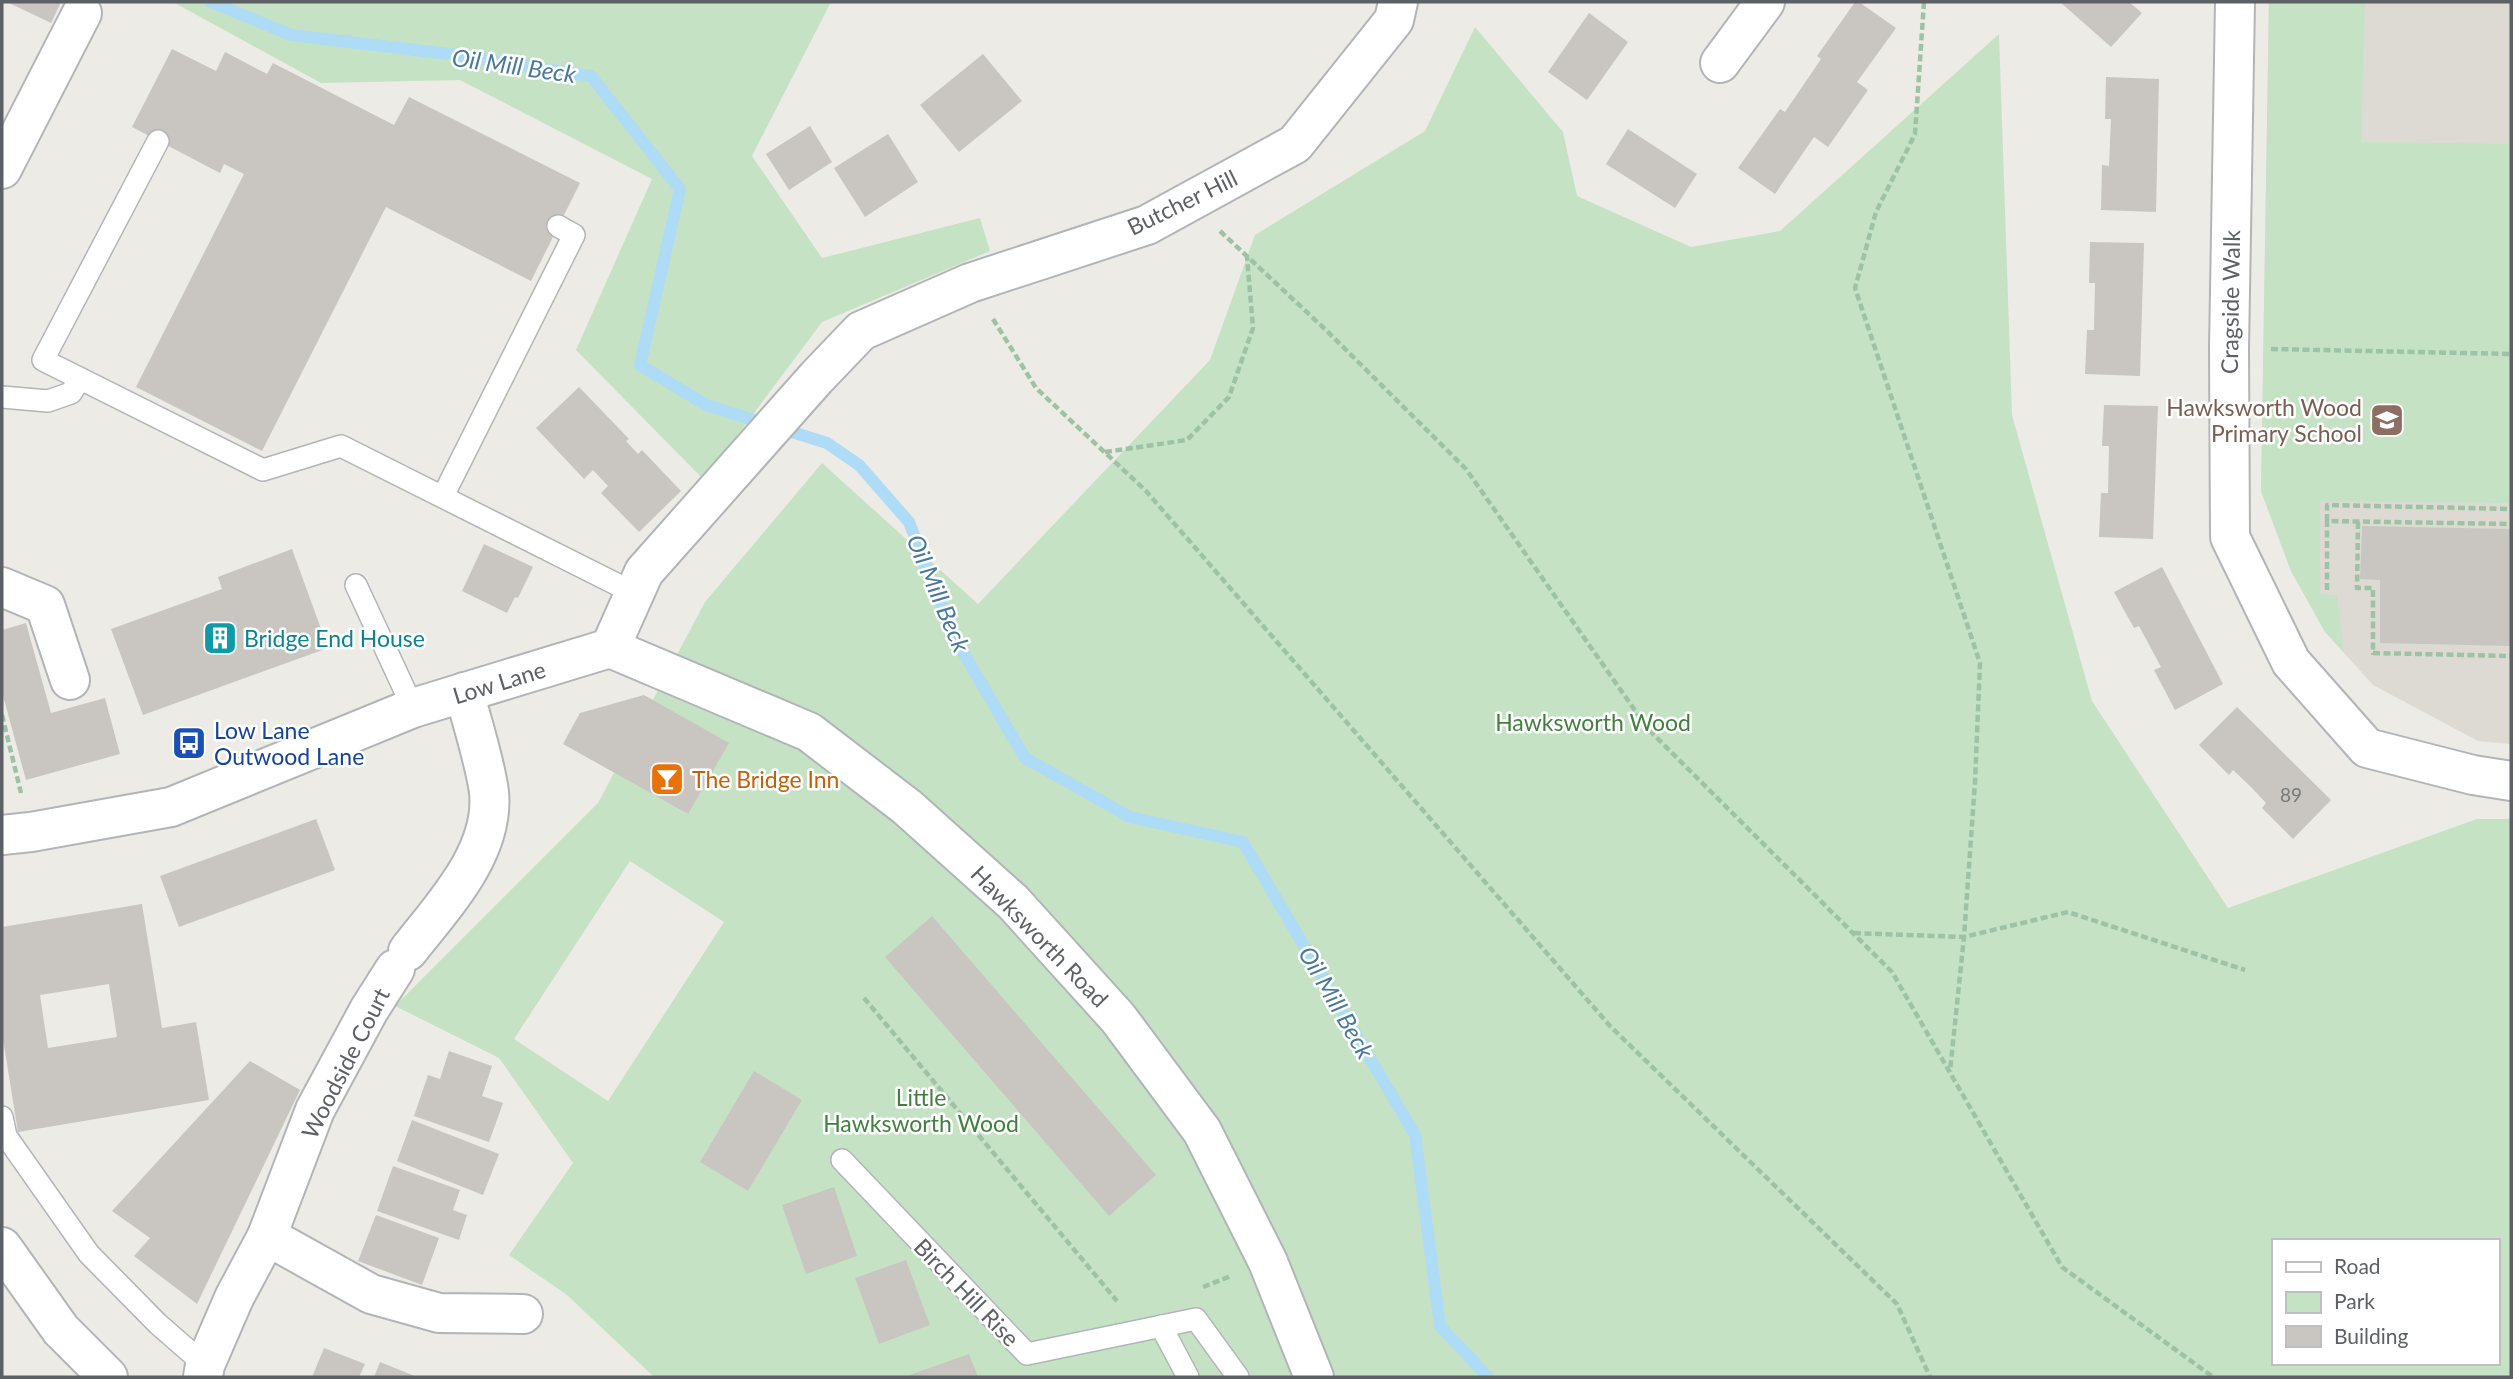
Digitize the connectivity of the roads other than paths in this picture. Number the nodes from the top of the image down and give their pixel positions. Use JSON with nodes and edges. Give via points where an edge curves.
{"nodes":[{"id":1,"x":1398,"y":2,"type":"edge"},
{"id":2,"x":1765,"y":2,"type":"edge"},
{"id":3,"x":2235,"y":2,"type":"edge"},
{"id":4,"x":82,"y":13,"type":"dead end"},
{"id":5,"x":1720,"y":63,"type":"dead end"},
{"id":6,"x":158,"y":141,"type":"dead end"},
{"id":7,"x":2,"y":169,"type":"edge"},
{"id":8,"x":558,"y":226,"type":"dead end"},
{"id":9,"x":80,"y":379,"type":"junction"},
{"id":10,"x":2,"y":397,"type":"edge"},
{"id":11,"x":443,"y":496,"type":"junction"},
{"id":12,"x":356,"y":585,"type":"dead end"},
{"id":13,"x":2,"y":587,"type":"edge"},
{"id":14,"x":634,"y":593,"type":"junction"},
{"id":15,"x":610,"y":648,"type":"junction"},
{"id":16,"x":70,"y":680,"type":"dead end"},
{"id":17,"x":464,"y":692,"type":"junction"},
{"id":18,"x":413,"y":708,"type":"junction"},
{"id":19,"x":2511,"y":781,"type":"edge"},
{"id":20,"x":16,"y":833,"type":"edge"},
{"id":21,"x":2,"y":1117,"type":"edge"},
{"id":22,"x":842,"y":1160,"type":"dead end"},
{"id":23,"x":267,"y":1236,"type":"junction"},
{"id":24,"x":2,"y":1247,"type":"edge"},
{"id":25,"x":523,"y":1314,"type":"dead end"},
{"id":26,"x":1161,"y":1326,"type":"junction"},
{"id":27,"x":204,"y":1371,"type":"edge"},
{"id":28,"x":108,"y":1377,"type":"edge"},
{"id":29,"x":1188,"y":1377,"type":"edge"},
{"id":30,"x":1238,"y":1377,"type":"edge"},
{"id":31,"x":1314,"y":1377,"type":"edge"}],
"edges":[{"from":1,"to":14,"type":"street","name":"Butcher Hill","via":[[1394,20],[1295,144],[1147,225],[970,283],[861,331],[644,572]]},
{"from":2,"to":5,"type":"street"},
{"from":3,"to":19,"type":"street","name":"Cragside Walk","via":[[2230,537],[2291,662],[2367,748]]},
{"from":4,"to":7,"type":"street"},
{"from":6,"to":9,"type":"lane","via":[[43,360]]},
{"from":8,"to":11,"type":"lane","via":[[574,235]]},
{"from":9,"to":10,"type":"lane","via":[[71,393],[48,401]]},
{"from":9,"to":11,"type":"lane","via":[[263,470],[341,446]]},
{"from":11,"to":14,"type":"lane"},
{"from":12,"to":18,"type":"lane"},
{"from":13,"to":16,"type":"street","via":[[46,605]]},
{"from":14,"to":15,"type":"street"},
{"from":15,"to":17,"type":"street","name":"Low Lane"},
{"from":15,"to":31,"type":"street","name":"Hawksworth Road","via":[[809,732],[907,807],[1013,902],[1118,1018],[1202,1131],[1268,1262]]},
{"from":17,"to":18,"type":"street","name":"Low Lane"},
{"from":17,"to":23,"type":"street","name":"Woodside Court","via":[[489,792],[487,827],[467,871],[369,1010],[315,1110]]},
{"from":18,"to":20,"type":"street","name":"Low Lane","via":[[172,807]]},
{"from":21,"to":27,"type":"lane","via":[[6,1136],[89,1254]]},
{"from":22,"to":26,"type":"lane","name":"Birch Hill Rise","via":[[1027,1354]]},
{"from":23,"to":25,"type":"street","via":[[372,1294],[439,1313]]},
{"from":23,"to":27,"type":"street","name":"Woodside Court","via":[[234,1298]]},
{"from":24,"to":28,"type":"street","via":[[61,1330]]},
{"from":26,"to":29,"type":"lane"},
{"from":26,"to":30,"type":"lane","name":"Birch Hill Rise","via":[[1196,1319]]}]}
